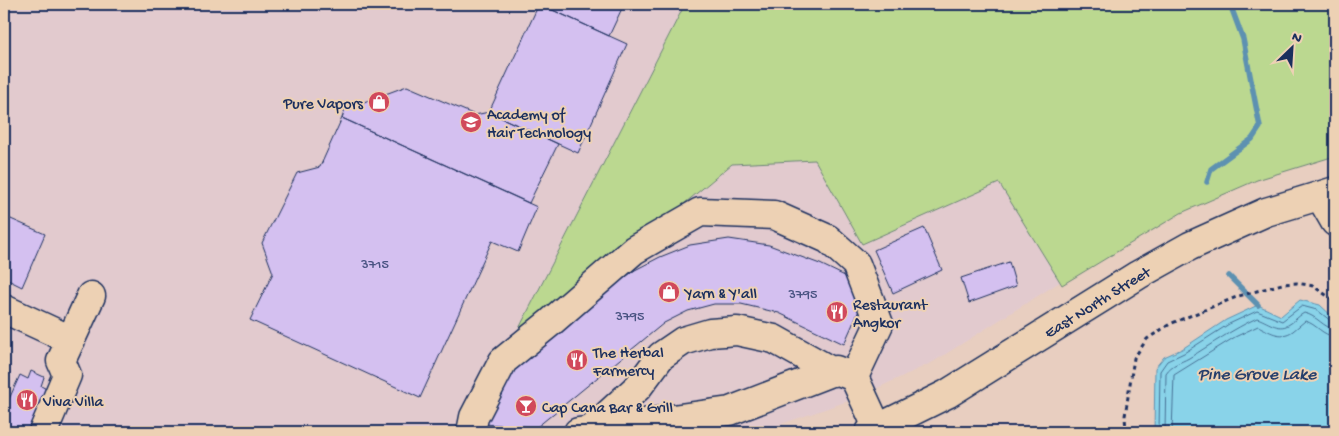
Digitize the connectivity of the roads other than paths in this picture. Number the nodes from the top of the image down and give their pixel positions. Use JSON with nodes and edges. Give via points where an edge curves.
{"nodes":[{"id":1,"x":1328,"y":194,"type":"edge"},
{"id":2,"x":1335,"y":222,"type":"edge"},
{"id":3,"x":91,"y":296,"type":"dead end"},
{"id":4,"x":4,"y":309,"type":"edge"},
{"id":5,"x":71,"y":340,"type":"junction"},
{"id":6,"x":843,"y":374,"type":"junction"},
{"id":7,"x":874,"y":430,"type":"edge"},
{"id":8,"x":585,"y":431,"type":"edge"},
{"id":9,"x":43,"y":432,"type":"edge"},
{"id":10,"x":470,"y":432,"type":"edge"}],
"edges":[{"from":1,"to":2,"type":"main road"},
{"from":1,"to":7,"type":"main road","name":"East North Street","via":[[1266,212],[1190,246],[947,394]]},
{"from":3,"to":5,"type":"main road"},
{"from":4,"to":5,"type":"main road"},
{"from":5,"to":9,"type":"main road","via":[[61,361],[67,375]]},
{"from":6,"to":7,"type":"main road"},
{"from":6,"to":8,"type":"main road","via":[[730,411]]},
{"from":6,"to":8,"type":"main road","via":[[774,339],[737,331],[710,333],[683,341],[661,356],[638,386]]},
{"from":6,"to":10,"type":"main road","via":[[879,324],[856,264],[828,239],[774,214],[700,212],[634,250],[503,361],[474,417]]}]}
